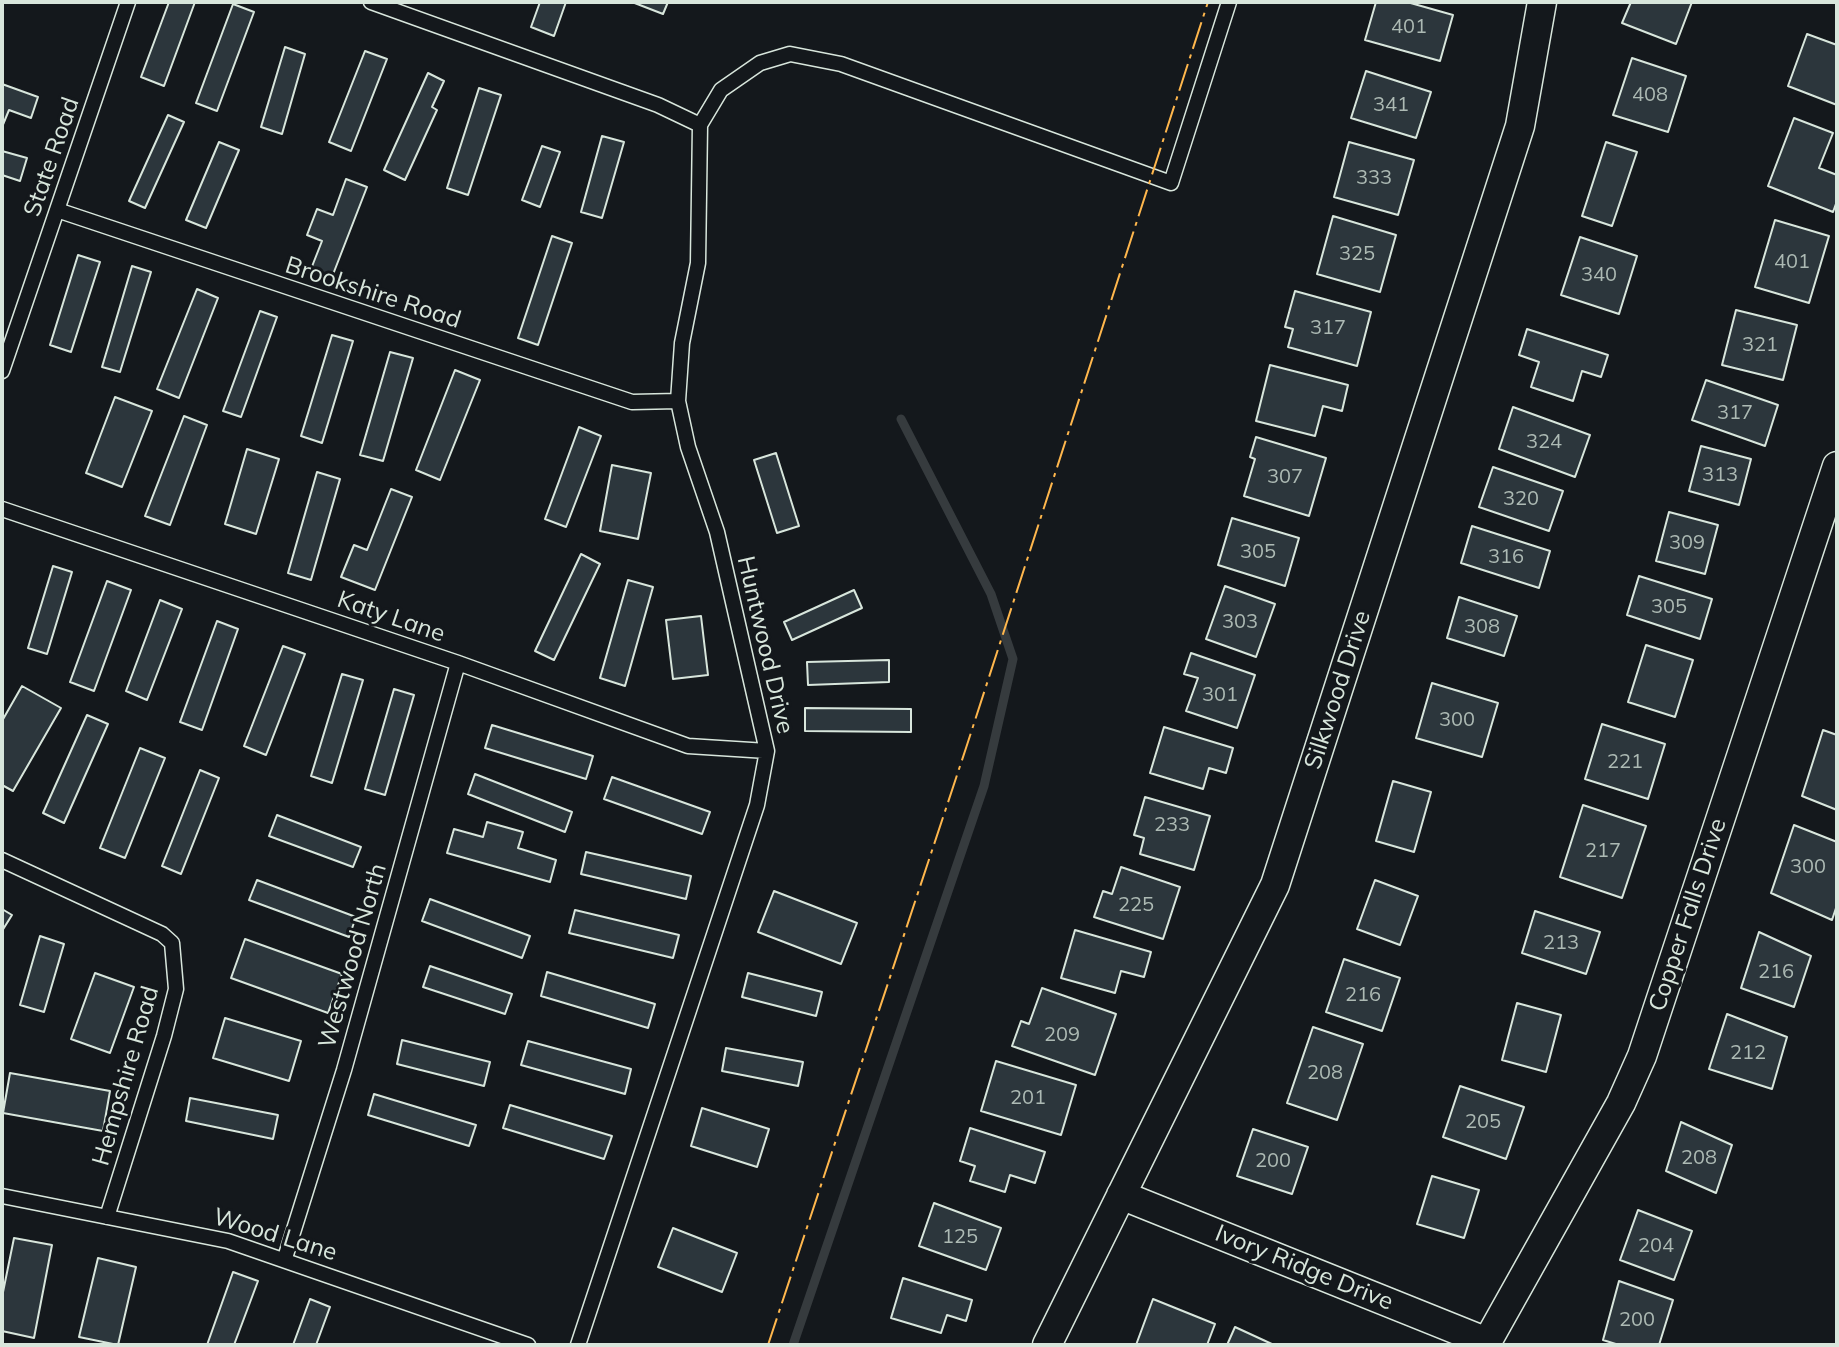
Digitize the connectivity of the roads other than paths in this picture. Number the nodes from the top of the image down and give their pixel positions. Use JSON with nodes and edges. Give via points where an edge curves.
{"nodes":[{"id":1,"x":128,"y":2,"type":"edge"},
{"id":2,"x":371,"y":2,"type":"edge"},
{"id":3,"x":1229,"y":2,"type":"edge"},
{"id":4,"x":1542,"y":2,"type":"edge"},
{"id":5,"x":700,"y":125,"type":"junction"},
{"id":6,"x":57,"y":210,"type":"junction"},
{"id":7,"x":2,"y":371,"type":"edge"},
{"id":8,"x":678,"y":401,"type":"junction"},
{"id":9,"x":1837,"y":466,"type":"edge"},
{"id":10,"x":2,"y":509,"type":"edge"},
{"id":11,"x":458,"y":663,"type":"junction"},
{"id":12,"x":767,"y":751,"type":"junction"},
{"id":13,"x":2,"y":860,"type":"edge"},
{"id":14,"x":1121,"y":1195,"type":"junction"},
{"id":15,"x":2,"y":1196,"type":"edge"},
{"id":16,"x":107,"y":1217,"type":"junction"},
{"id":17,"x":285,"y":1258,"type":"junction"},
{"id":18,"x":1487,"y":1342,"type":"joint"},
{"id":19,"x":528,"y":1345,"type":"edge"},
{"id":20,"x":578,"y":1345,"type":"edge"},
{"id":21,"x":1047,"y":1345,"type":"edge"}],
"edges":[{"from":1,"to":6,"type":"lane","name":"State Road"},
{"from":2,"to":5,"type":"lane","via":[[658,105]]},
{"from":3,"to":5,"type":"lane","via":[[1171,183],[841,64],[790,54],[760,63],[721,90]]},
{"from":4,"to":14,"type":"street","name":"Silkwood Drive","via":[[1520,126],[1275,885]]},
{"from":5,"to":8,"type":"lane","name":"Huntwood Drive","via":[[698,263],[682,343]]},
{"from":6,"to":7,"type":"lane","name":"State Road"},
{"from":6,"to":8,"type":"lane","name":"Brookshire Road","via":[[632,402]]},
{"from":8,"to":12,"type":"lane","name":"Huntwood Drive","via":[[717,532]]},
{"from":9,"to":18,"type":"street","name":"Copper Falls Drive","via":[[1642,1056]]},
{"from":10,"to":11,"type":"lane","name":"Katy Lane"},
{"from":11,"to":12,"type":"lane","name":"Katy Lane","via":[[688,746]]},
{"from":11,"to":17,"type":"lane","name":"Westwood North","via":[[344,1070]]},
{"from":12,"to":20,"type":"lane","name":"Huntwood Drive","via":[[757,805]]},
{"from":13,"to":16,"type":"lane","name":"Hempshire Road","via":[[172,943],[176,989]]},
{"from":14,"to":18,"type":"street","name":"Ivory Ridge Drive"},
{"from":14,"to":21,"type":"street","name":"Silkwood Drive"},
{"from":15,"to":16,"type":"lane","name":"Wood Lane"},
{"from":16,"to":17,"type":"lane","name":"Wood Lane"},
{"from":17,"to":19,"type":"lane","name":"Wood Lane"}]}
